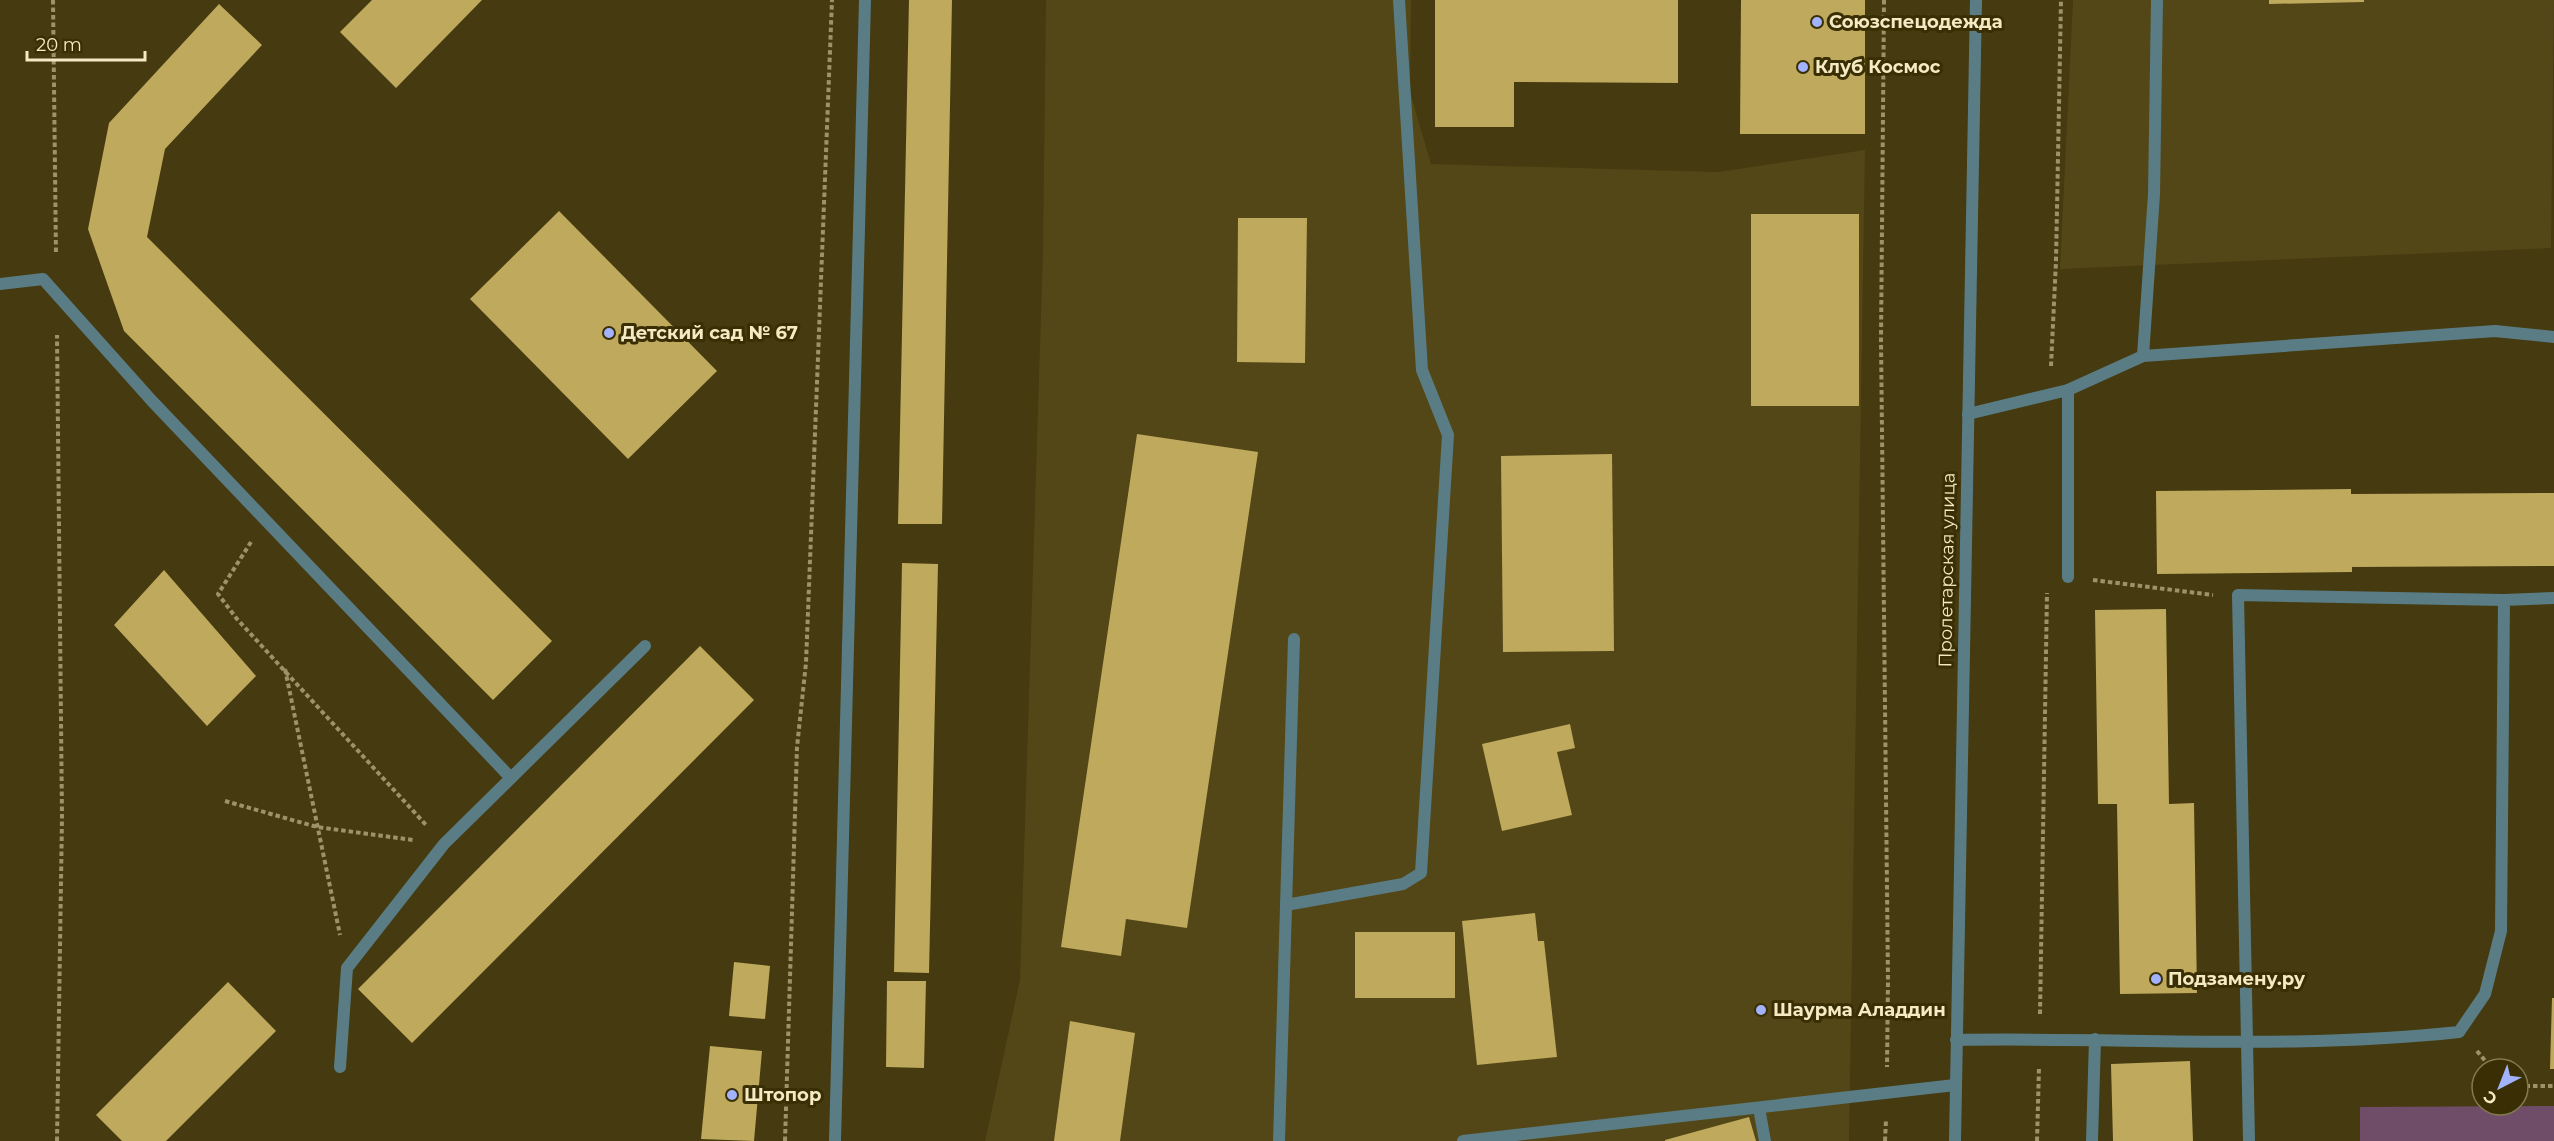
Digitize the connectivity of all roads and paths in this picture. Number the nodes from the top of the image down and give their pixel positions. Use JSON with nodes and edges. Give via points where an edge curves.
{"nodes":[{"id":1,"x":53,"y":0,"type":"edge"},
{"id":2,"x":832,"y":0,"type":"edge"},
{"id":3,"x":865,"y":0,"type":"edge"},
{"id":4,"x":1399,"y":0,"type":"edge"},
{"id":5,"x":1884,"y":0,"type":"edge"},
{"id":6,"x":1976,"y":0,"type":"edge"},
{"id":7,"x":2061,"y":0,"type":"edge"},
{"id":8,"x":2157,"y":0,"type":"edge"},
{"id":9,"x":0,"y":284,"type":"edge"},
{"id":10,"x":56,"y":293,"type":"junction"},
{"id":11,"x":2554,"y":337,"type":"edge"},
{"id":12,"x":2143,"y":356,"type":"junction"},
{"id":13,"x":2068,"y":390,"type":"junction"},
{"id":14,"x":2049,"y":395,"type":"junction"},
{"id":15,"x":1968,"y":414,"type":"junction"},
{"id":16,"x":266,"y":520,"type":"junction"},
{"id":17,"x":2068,"y":577,"type":"junction"},
{"id":18,"x":2238,"y":595,"type":"junction"},
{"id":19,"x":2554,"y":598,"type":"edge"},
{"id":20,"x":2504,"y":600,"type":"junction"},
{"id":21,"x":1293,"y":639,"type":"dead end"},
{"id":22,"x":645,"y":646,"type":"dead end"},
{"id":23,"x":284,"y":668,"type":"junction"},
{"id":24,"x":511,"y":778,"type":"junction"},
{"id":25,"x":225,"y":801,"type":"dead end"},
{"id":26,"x":317,"y":827,"type":"junction"},
{"id":27,"x":444,"y":844,"type":"junction"},
{"id":28,"x":1286,"y":905,"type":"junction"},
{"id":29,"x":347,"y":968,"type":"junction"},
{"id":30,"x":2039,"y":1038,"type":"junction"},
{"id":31,"x":2095,"y":1039,"type":"junction"},
{"id":32,"x":1956,"y":1040,"type":"junction"},
{"id":33,"x":2247,"y":1042,"type":"junction"},
{"id":34,"x":340,"y":1067,"type":"dead end"},
{"id":35,"x":1955,"y":1085,"type":"junction"},
{"id":36,"x":2530,"y":1086,"type":"edge"},
{"id":37,"x":2554,"y":1086,"type":"edge"},
{"id":38,"x":1886,"y":1093,"type":"junction"},
{"id":39,"x":1760,"y":1108,"type":"junction"},
{"id":40,"x":57,"y":1141,"type":"edge"},
{"id":41,"x":785,"y":1141,"type":"edge"},
{"id":42,"x":835,"y":1141,"type":"edge"},
{"id":43,"x":1280,"y":1141,"type":"edge"},
{"id":44,"x":1463,"y":1141,"type":"edge"},
{"id":45,"x":1765,"y":1141,"type":"edge"},
{"id":46,"x":1886,"y":1141,"type":"edge"},
{"id":47,"x":1955,"y":1141,"type":"edge"},
{"id":48,"x":2037,"y":1141,"type":"edge"},
{"id":49,"x":2092,"y":1141,"type":"edge"},
{"id":50,"x":2249,"y":1141,"type":"edge"}],
"edges":[{"from":1,"to":10,"type":"path"},
{"from":2,"to":41,"type":"path","via":[[806,663],[797,747]]},
{"from":3,"to":42,"type":"street"},
{"from":4,"to":28,"type":"street","via":[[1422,370],[1448,435],[1421,873],[1403,884]]},
{"from":5,"to":38,"type":"path","via":[[1881,340]]},
{"from":6,"to":15,"type":"street","name":"Пролетарская улица"},
{"from":7,"to":14,"type":"path"},
{"from":8,"to":12,"type":"street","via":[[2154,194]]},
{"from":9,"to":10,"type":"street","via":[[43,279]]},
{"from":10,"to":16,"type":"street"},
{"from":10,"to":40,"type":"path","via":[[62,817]]},
{"from":11,"to":12,"type":"street","via":[[2495,331]]},
{"from":12,"to":13,"type":"street"},
{"from":13,"to":14,"type":"street"},
{"from":13,"to":17,"type":"street"},
{"from":14,"to":15,"type":"street"},
{"from":15,"to":32,"type":"street","name":"Пролетарская улица"},
{"from":16,"to":23,"type":"path","via":[[218,594]]},
{"from":16,"to":24,"type":"street"},
{"from":17,"to":18,"type":"path"},
{"from":17,"to":30,"type":"path","via":[[2047,575]]},
{"from":18,"to":20,"type":"street"},
{"from":18,"to":33,"type":"street"},
{"from":19,"to":20,"type":"street"},
{"from":20,"to":33,"type":"street","via":[[2501,931],[2485,994],[2459,1032],[2393,1039]]},
{"from":21,"to":28,"type":"street"},
{"from":22,"to":24,"type":"street"},
{"from":23,"to":26,"type":"path"},
{"from":23,"to":27,"type":"path"},
{"from":24,"to":27,"type":"street"},
{"from":25,"to":26,"type":"path"},
{"from":26,"to":27,"type":"path"},
{"from":26,"to":29,"type":"path"},
{"from":27,"to":29,"type":"street"},
{"from":28,"to":43,"type":"street"},
{"from":29,"to":34,"type":"street"},
{"from":30,"to":31,"type":"street"},
{"from":30,"to":32,"type":"street"},
{"from":30,"to":48,"type":"path"},
{"from":31,"to":33,"type":"street"},
{"from":31,"to":49,"type":"street"},
{"from":32,"to":35,"type":"street","name":"Пролетарская улица"},
{"from":33,"to":50,"type":"street"},
{"from":35,"to":38,"type":"street"},
{"from":35,"to":47,"type":"street","name":"Пролетарская улица"},
{"from":36,"to":37,"type":"path"},
{"from":38,"to":39,"type":"street"},
{"from":38,"to":46,"type":"path"},
{"from":39,"to":44,"type":"street"},
{"from":39,"to":45,"type":"street"}]}
